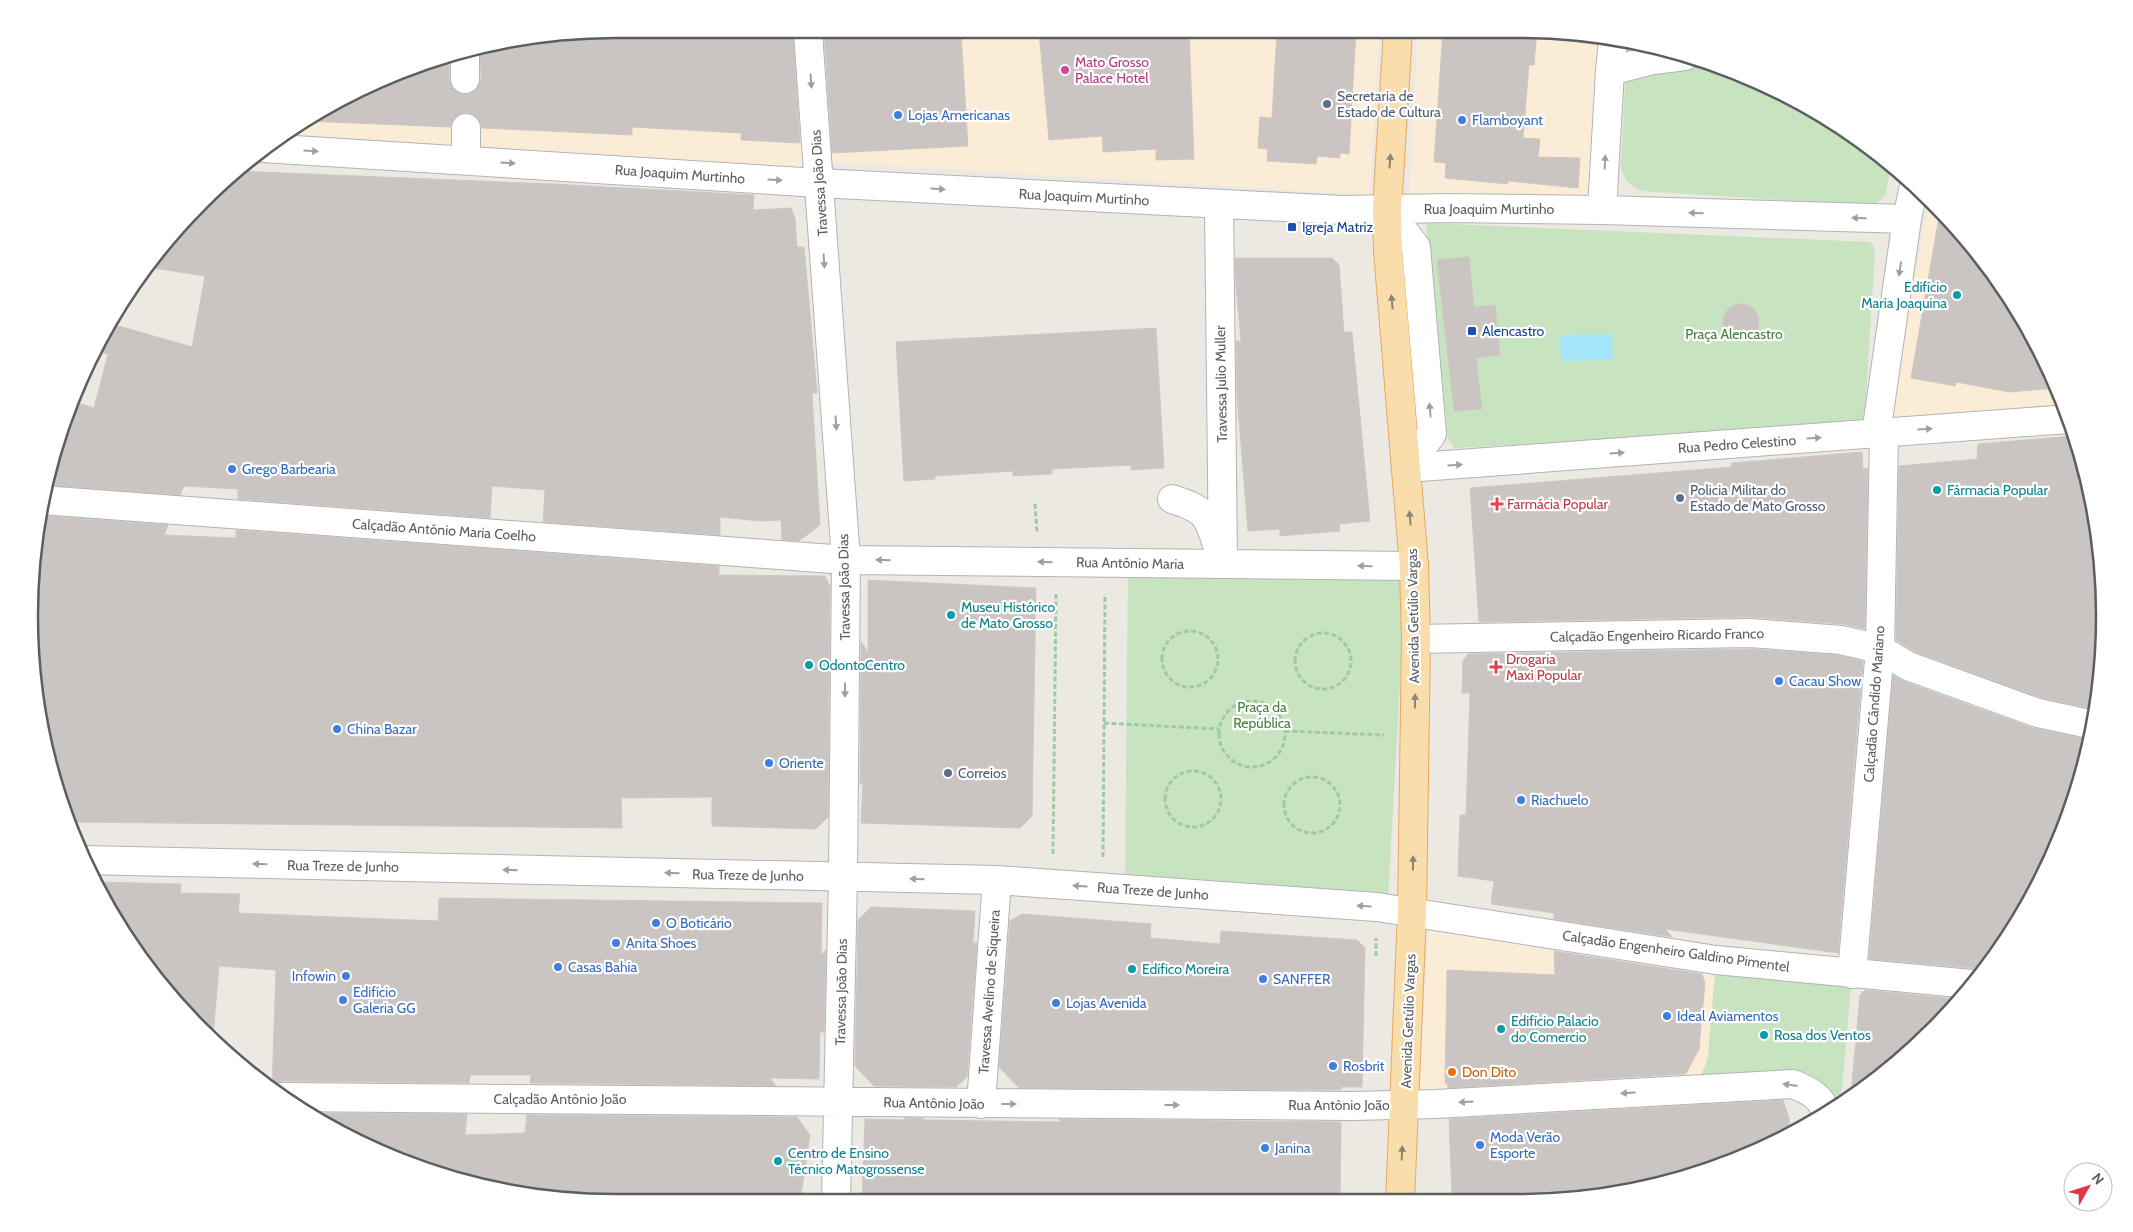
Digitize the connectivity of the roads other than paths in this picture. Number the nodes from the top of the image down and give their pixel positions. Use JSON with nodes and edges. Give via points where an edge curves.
{"nodes":[{"id":1,"x":808,"y":38,"type":"edge"},
{"id":2,"x":1398,"y":38,"type":"edge"},
{"id":3,"x":1613,"y":46,"type":"edge"},
{"id":4,"x":465,"y":57,"type":"edge"},
{"id":5,"x":1670,"y":58,"type":"edge"},
{"id":6,"x":1610,"y":71,"type":"junction"},
{"id":7,"x":465,"y":79,"type":"tunnel mouth"},
{"id":8,"x":466,"y":128,"type":"tunnel mouth"},
{"id":9,"x":276,"y":149,"type":"edge"},
{"id":10,"x":466,"y":160,"type":"junction"},
{"id":11,"x":819,"y":183,"type":"junction"},
{"id":12,"x":1912,"y":194,"type":"edge"},
{"id":13,"x":1218,"y":204,"type":"junction"},
{"id":14,"x":1387,"y":209,"type":"junction"},
{"id":15,"x":1602,"y":210,"type":"junction"},
{"id":16,"x":1907,"y":219,"type":"junction"},
{"id":17,"x":2061,"y":420,"type":"edge"},
{"id":18,"x":1880,"y":434,"type":"junction"},
{"id":19,"x":1406,"y":468,"type":"junction"},
{"id":20,"x":1172,"y":499,"type":"dead end"},
{"id":21,"x":50,"y":501,"type":"edge"},
{"id":22,"x":846,"y":560,"type":"junction"},
{"id":23,"x":1223,"y":564,"type":"junction"},
{"id":24,"x":1414,"y":566,"type":"junction"},
{"id":25,"x":1416,"y":639,"type":"junction"},
{"id":26,"x":1880,"y":649,"type":"junction"},
{"id":27,"x":2085,"y":723,"type":"edge"},
{"id":28,"x":92,"y":860,"type":"edge"},
{"id":29,"x":843,"y":877,"type":"junction"},
{"id":30,"x":997,"y":880,"type":"junction"},
{"id":31,"x":1412,"y":912,"type":"junction"},
{"id":32,"x":1852,"y":974,"type":"junction"},
{"id":33,"x":1963,"y":983,"type":"edge"},
{"id":34,"x":295,"y":1097,"type":"edge"},
{"id":35,"x":838,"y":1101,"type":"junction"},
{"id":36,"x":982,"y":1104,"type":"junction"},
{"id":37,"x":1404,"y":1105,"type":"junction"},
{"id":38,"x":1825,"y":1105,"type":"edge"},
{"id":39,"x":836,"y":1194,"type":"edge"},
{"id":40,"x":1400,"y":1194,"type":"edge"}],
"edges":[{"from":1,"to":11,"type":"street","name":"Travessa João Dias","one_way":true},
{"from":14,"to":2,"type":"main road","name":"Avenida Getúlio Vargas","one_way":true},
{"from":3,"to":6,"type":"street"},
{"from":4,"to":7,"type":"street"},
{"from":5,"to":6,"type":"street"},
{"from":15,"to":6,"type":"street","one_way":true},
{"from":8,"to":10,"type":"street"},
{"from":9,"to":10,"type":"street","name":"Rua Joaquim Murtinho","one_way":true},
{"from":10,"to":11,"type":"street","name":"Rua Joaquim Murtinho","one_way":true},
{"from":11,"to":13,"type":"street","name":"Rua Joaquim Murtinho","one_way":true},
{"from":11,"to":22,"type":"street","name":"Travessa João Dias","one_way":true},
{"from":12,"to":16,"type":"street","name":"Calçadão Cândido Mariano"},
{"from":13,"to":14,"type":"street","name":"Rua Joaquim Murtinho"},
{"from":13,"to":23,"type":"street","name":"Travessa Julio Muller"},
{"from":14,"to":15,"type":"street","name":"Rua Joaquim Murtinho"},
{"from":19,"to":14,"type":"main road","name":"Avenida Getúlio Vargas","one_way":true},
{"from":16,"to":15,"type":"street","name":"Rua Joaquim Murtinho","one_way":true},
{"from":16,"to":18,"type":"street","name":"Calçadão Cândido Mariano","one_way":true},
{"from":18,"to":17,"type":"street","name":"Rua Pedro Celestino","one_way":true},
{"from":19,"to":18,"type":"street","name":"Rua Pedro Celestino","one_way":true},
{"from":18,"to":26,"type":"street","name":"Calçadão Cândido Mariano"},
{"from":24,"to":19,"type":"main road","name":"Avenida Getúlio Vargas","one_way":true},
{"from":20,"to":23,"type":"street","via":[[1199,509],[1206,517]]},
{"from":21,"to":22,"type":"street","name":"Calçadão Antônio Maria Coelho"},
{"from":23,"to":22,"type":"street","name":"Rua Antônio Maria","one_way":true},
{"from":22,"to":29,"type":"street","name":"Travessa João Dias","one_way":true},
{"from":24,"to":23,"type":"street","name":"Rua Antônio Maria","one_way":true},
{"from":24,"to":25,"type":"main road","name":"Avenida Getúlio Vargas"},
{"from":25,"to":26,"type":"street","name":"Calçadão Engenheiro Ricardo Franco","via":[[1750,632],[1841,640]]},
{"from":31,"to":25,"type":"main road","name":"Avenida Getúlio Vargas","one_way":true},
{"from":26,"to":27,"type":"street","name":"Calçadão Engenheiro Ricardo Franco","via":[[1908,666],[2038,713]]},
{"from":26,"to":32,"type":"street","name":"Calçadão Cândido Mariano"},
{"from":29,"to":28,"type":"street","name":"Rua Treze de Junho","one_way":true},
{"from":30,"to":29,"type":"street","name":"Rua Treze de Junho","one_way":true},
{"from":29,"to":35,"type":"street","name":"Travessa João Dias"},
{"from":31,"to":30,"type":"street","name":"Rua Treze de Junho","one_way":true},
{"from":30,"to":36,"type":"street","name":"Travessa Avelino de Siqueira"},
{"from":31,"to":32,"type":"street","name":"Calçadão Engenheiro Galdino Pimentel","via":[[1716,960]]},
{"from":31,"to":37,"type":"main road","name":"Avenida Getúlio Vargas"},
{"from":32,"to":33,"type":"street","name":"Calçadão Engenheiro Galdino Pimentel"},
{"from":34,"to":35,"type":"street","name":"Calçadão Antônio João"},
{"from":35,"to":36,"type":"street","name":"Rua Antônio João"},
{"from":35,"to":39,"type":"street","name":"Travessa João Dias"},
{"from":36,"to":37,"type":"street","name":"Rua Antônio João","one_way":true},
{"from":38,"to":37,"type":"street","name":"Rua Antônio João","one_way":true,"via":[[1811,1092],[1793,1084]]},
{"from":40,"to":37,"type":"main road","name":"Avenida Getúlio Vargas","one_way":true}]}
